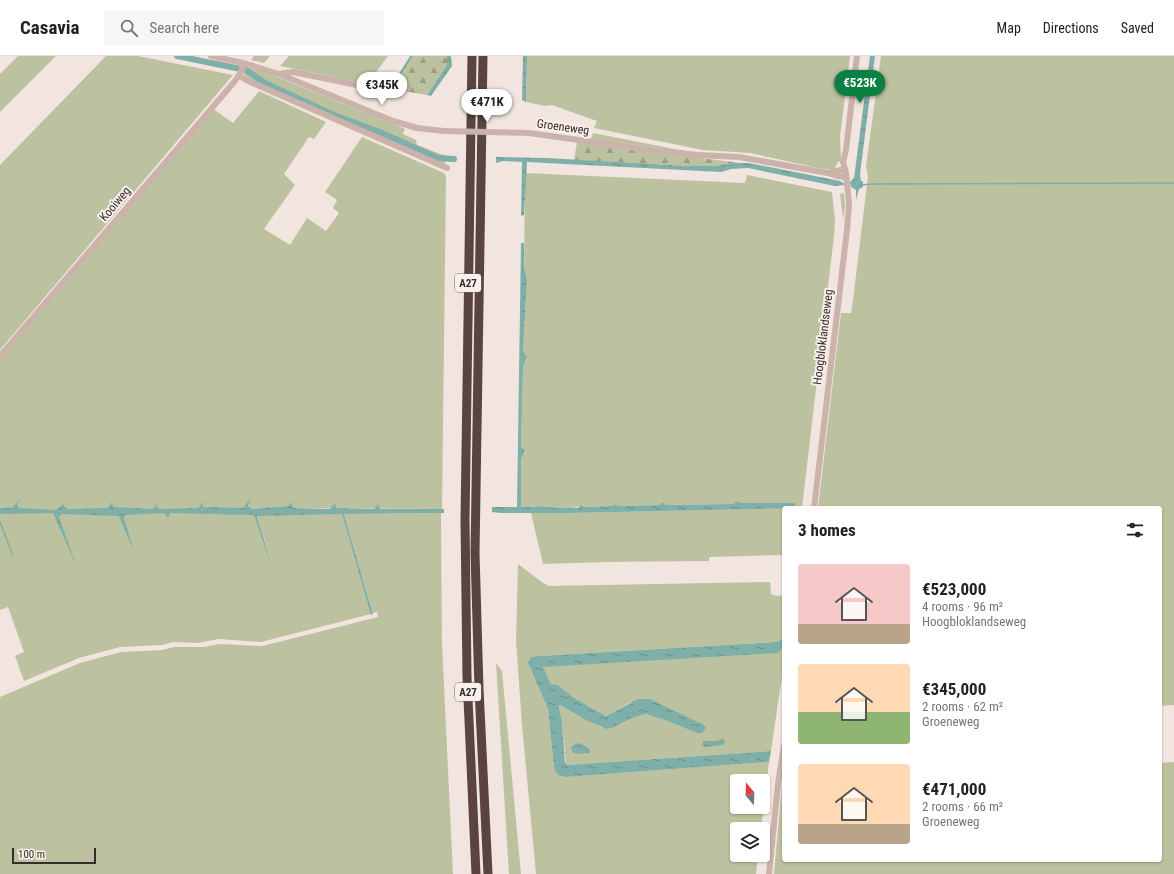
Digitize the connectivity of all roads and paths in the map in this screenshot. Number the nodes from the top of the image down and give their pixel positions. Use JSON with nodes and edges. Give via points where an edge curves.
{"nodes":[{"id":1,"x":211,"y":56,"type":"edge"},
{"id":2,"x":472,"y":56,"type":"edge"},
{"id":3,"x":483,"y":56,"type":"edge"},
{"id":4,"x":857,"y":56,"type":"edge"},
{"id":5,"x":242,"y":69,"type":"junction"},
{"id":6,"x":279,"y":74,"type":"junction"},
{"id":7,"x":387,"y":91,"type":"dead end"},
{"id":8,"x":447,"y":168,"type":"dead end"},
{"id":9,"x":845,"y":169,"type":"junction"},
{"id":10,"x":828,"y":173,"type":"junction"},
{"id":11,"x":846,"y":179,"type":"junction"},
{"id":12,"x":0,"y":356,"type":"edge"},
{"id":13,"x":814,"y":506,"type":"edge"},
{"id":14,"x":782,"y":758,"type":"edge"},
{"id":15,"x":476,"y":874,"type":"edge"},
{"id":16,"x":488,"y":874,"type":"edge"},
{"id":17,"x":769,"y":874,"type":"edge"}],
"edges":[{"from":1,"to":5,"type":"street","name":"Groeneweg"},
{"from":2,"to":15,"type":"highway","number":"A27","via":[[464,520],[467,677]]},
{"from":3,"to":16,"type":"highway","number":"A27","via":[[475,553]]},
{"from":4,"to":9,"type":"street","name":"Hoogbloklandseweg","via":[[843,162]]},
{"from":5,"to":6,"type":"street","name":"Groeneweg"},
{"from":5,"to":8,"type":"street","name":"Groeneweg","via":[[248,81]]},
{"from":5,"to":12,"type":"street","name":"Kooiweg"},
{"from":6,"to":7,"type":"street","name":"Groeneweg","via":[[293,72]]},
{"from":6,"to":10,"type":"street","name":"Groeneweg","bridge":true,"via":[[393,121],[417,128],[529,133],[682,154],[739,156]]},
{"from":9,"to":10,"type":"street","name":"Groeneweg"},
{"from":9,"to":11,"type":"street","name":"Hoogbloklandseweg"},
{"from":10,"to":11,"type":"street","name":"Groeneweg"},
{"from":11,"to":13,"type":"street","name":"Hoogbloklandseweg","via":[[849,204],[847,230]]},
{"from":14,"to":17,"type":"street"}]}
